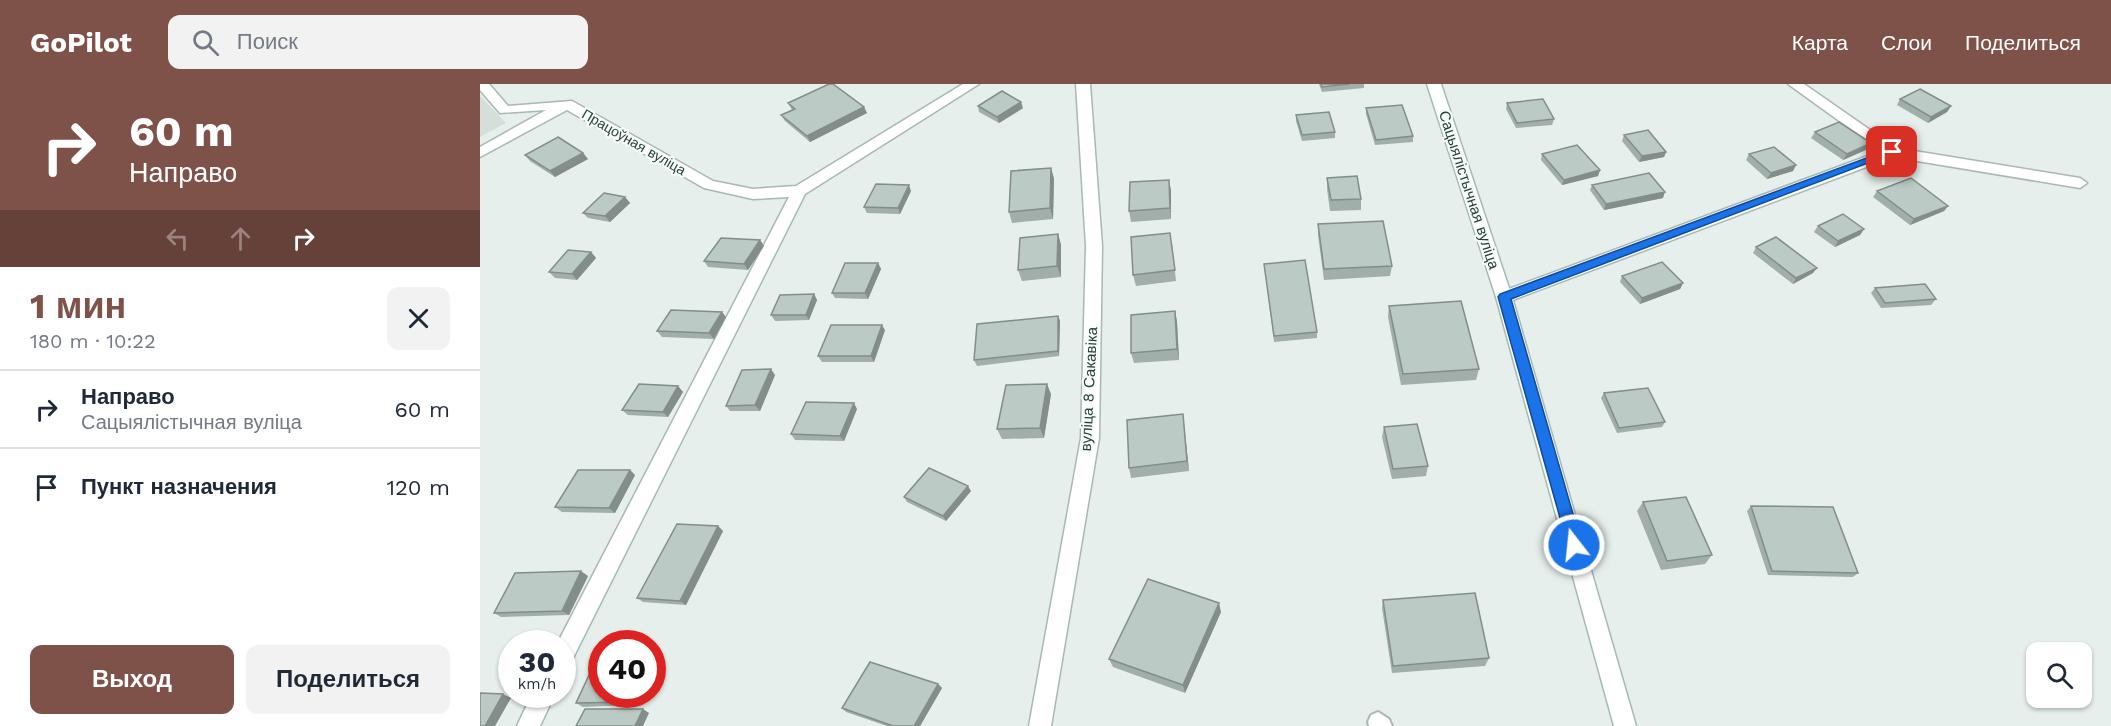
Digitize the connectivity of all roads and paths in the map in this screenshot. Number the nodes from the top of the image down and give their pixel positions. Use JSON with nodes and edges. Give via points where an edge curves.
{"nodes":[{"id":1,"x":482,"y":84,"type":"edge"},
{"id":2,"x":972,"y":84,"type":"edge"},
{"id":3,"x":1083,"y":84,"type":"edge"},
{"id":4,"x":1434,"y":84,"type":"edge"},
{"id":5,"x":1795,"y":84,"type":"edge"},
{"id":6,"x":567,"y":104,"type":"junction"},
{"id":7,"x":1892,"y":152,"type":"junction"},
{"id":8,"x":480,"y":153,"type":"edge"},
{"id":9,"x":2080,"y":183,"type":"dead end"},
{"id":10,"x":799,"y":192,"type":"junction"},
{"id":11,"x":1504,"y":297,"type":"junction"},
{"id":12,"x":576,"y":630,"type":"edge"},
{"id":13,"x":537,"y":708,"type":"edge"},
{"id":14,"x":528,"y":726,"type":"edge"},
{"id":15,"x":1041,"y":726,"type":"edge"},
{"id":16,"x":1625,"y":726,"type":"edge"}],
"edges":[{"from":1,"to":6,"type":"street","via":[[505,110]]},
{"from":2,"to":10,"type":"street"},
{"from":3,"to":15,"type":"street","name":"вуліца 8 Сакавіка","via":[[1094,246],[1090,438]]},
{"from":4,"to":11,"type":"street","name":"Сацыялістычная вуліца"},
{"from":5,"to":7,"type":"street"},
{"from":6,"to":8,"type":"street","name":"Працоўная вуліца"},
{"from":6,"to":10,"type":"street","name":"Працоўная вуліца","via":[[709,185],[753,194]]},
{"from":7,"to":9,"type":"street"},
{"from":7,"to":11,"type":"street"},
{"from":10,"to":12,"type":"street"},
{"from":11,"to":16,"type":"street","name":"Сацыялістычная вуліца"},
{"from":13,"to":14,"type":"street"}]}
